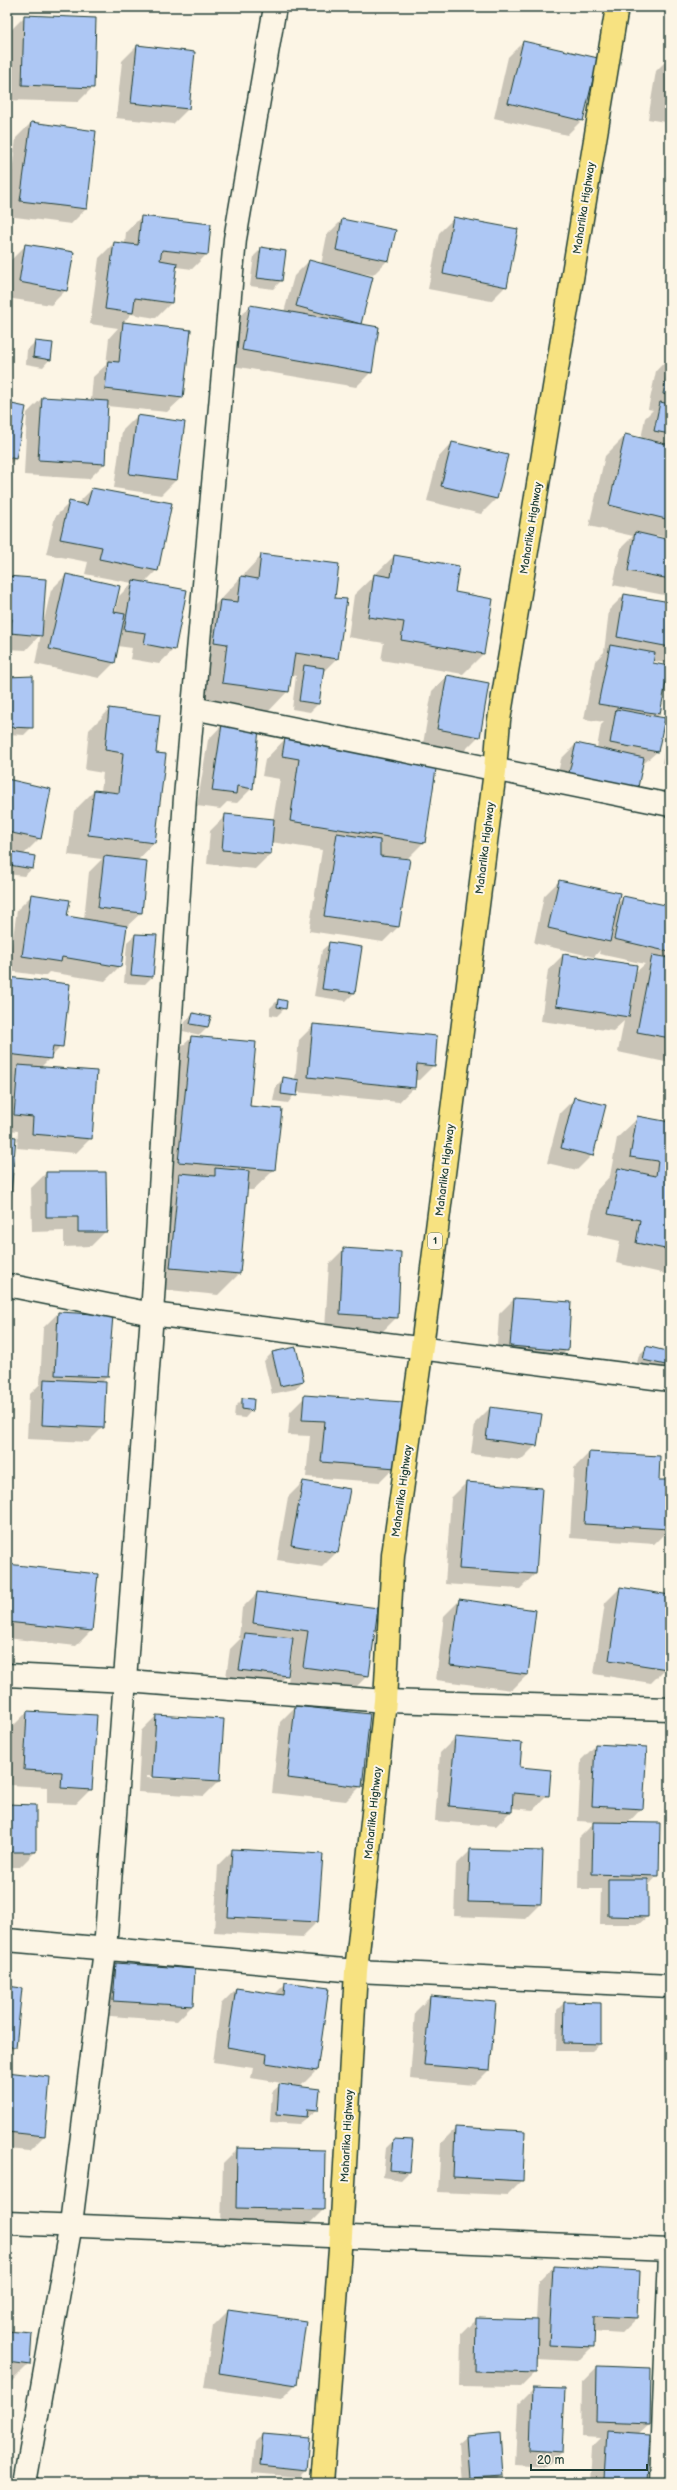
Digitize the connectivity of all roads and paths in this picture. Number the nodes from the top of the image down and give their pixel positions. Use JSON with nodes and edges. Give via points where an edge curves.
{"nodes":[{"id":1,"x":275,"y":7,"type":"edge"},
{"id":2,"x":617,"y":7,"type":"edge"},
{"id":3,"x":193,"y":708,"type":"junction"},
{"id":4,"x":495,"y":771,"type":"junction"},
{"id":5,"x":670,"y":805,"type":"edge"},
{"id":6,"x":7,"y":1286,"type":"edge"},
{"id":7,"x":152,"y":1314,"type":"junction"},
{"id":8,"x":422,"y":1347,"type":"junction"},
{"id":9,"x":670,"y":1380,"type":"edge"},
{"id":10,"x":7,"y":1675,"type":"edge"},
{"id":11,"x":127,"y":1681,"type":"junction"},
{"id":12,"x":384,"y":1701,"type":"junction"},
{"id":13,"x":670,"y":1710,"type":"edge"},
{"id":14,"x":7,"y":1940,"type":"edge"},
{"id":15,"x":105,"y":1950,"type":"junction"},
{"id":16,"x":356,"y":1971,"type":"junction"},
{"id":17,"x":670,"y":1986,"type":"edge"},
{"id":18,"x":7,"y":2223,"type":"edge"},
{"id":19,"x":71,"y":2224,"type":"junction"},
{"id":20,"x":341,"y":2236,"type":"junction"},
{"id":21,"x":670,"y":2250,"type":"edge"},
{"id":22,"x":670,"y":2254,"type":"edge"},
{"id":23,"x":25,"y":2483,"type":"edge"},
{"id":24,"x":322,"y":2483,"type":"edge"},
{"id":25,"x":661,"y":2483,"type":"edge"}],
"edges":[{"from":1,"to":3,"type":"street","via":[[235,239]]},
{"from":2,"to":4,"type":"highway","name":"Maharlika Highway","number":"1","via":[[499,720]]},
{"from":3,"to":4,"type":"street"},
{"from":3,"to":7,"type":"street","via":[[173,957]]},
{"from":4,"to":5,"type":"street"},
{"from":4,"to":8,"type":"highway","name":"Maharlika Highway","number":"1"},
{"from":6,"to":7,"type":"street"},
{"from":7,"to":8,"type":"street"},
{"from":7,"to":11,"type":"street"},
{"from":8,"to":9,"type":"street"},
{"from":8,"to":12,"type":"highway","name":"Maharlika Highway","number":"1","via":[[393,1554]]},
{"from":10,"to":11,"type":"street"},
{"from":11,"to":12,"type":"street"},
{"from":11,"to":15,"type":"street"},
{"from":12,"to":13,"type":"street"},
{"from":12,"to":16,"type":"highway","name":"Maharlika Highway","number":"1"},
{"from":14,"to":15,"type":"street"},
{"from":15,"to":16,"type":"street"},
{"from":15,"to":19,"type":"street"},
{"from":16,"to":17,"type":"street"},
{"from":16,"to":20,"type":"highway","name":"Maharlika Highway","number":"1"},
{"from":18,"to":19,"type":"street"},
{"from":19,"to":20,"type":"street"},
{"from":19,"to":23,"type":"street"},
{"from":20,"to":21,"type":"street"},
{"from":20,"to":24,"type":"highway","name":"Maharlika Highway","number":"1"},
{"from":22,"to":25,"type":"street"}]}
